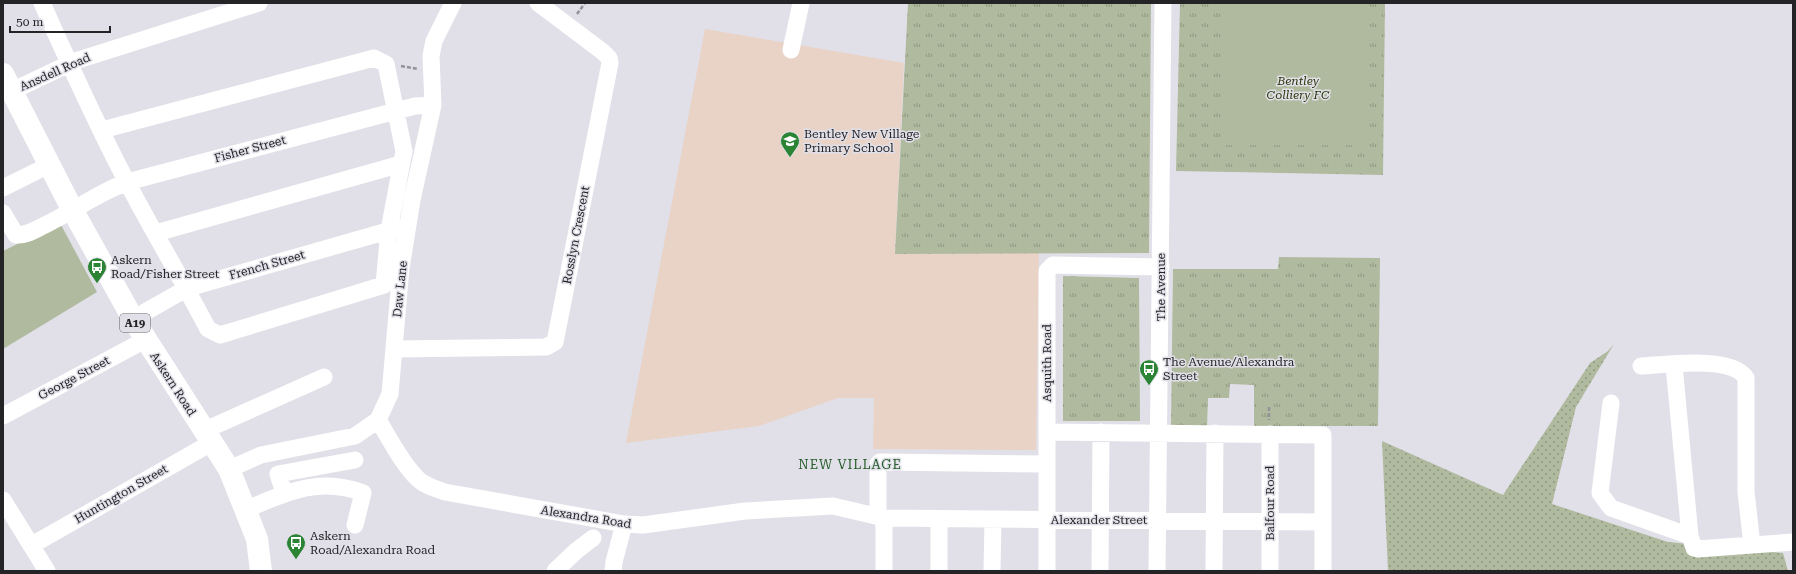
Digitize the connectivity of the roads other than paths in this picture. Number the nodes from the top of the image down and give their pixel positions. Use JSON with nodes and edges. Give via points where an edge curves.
{"nodes":[{"id":1,"x":42,"y":3,"type":"edge"},
{"id":2,"x":259,"y":3,"type":"edge"},
{"id":3,"x":453,"y":3,"type":"edge"},
{"id":4,"x":538,"y":3,"type":"edge"},
{"id":5,"x":801,"y":3,"type":"edge"},
{"id":6,"x":1163,"y":3,"type":"edge"},
{"id":7,"x":791,"y":50,"type":"dead end"},
{"id":8,"x":69,"y":64,"type":"junction"},
{"id":9,"x":6,"y":83,"type":"edge"},
{"id":10,"x":432,"y":105,"type":"junction"},
{"id":11,"x":395,"y":112,"type":"junction"},
{"id":12,"x":102,"y":130,"type":"junction"},
{"id":13,"x":401,"y":164,"type":"junction"},
{"id":14,"x":49,"y":165,"type":"junction"},
{"id":15,"x":127,"y":182,"type":"junction"},
{"id":16,"x":3,"y":188,"type":"edge"},
{"id":17,"x":73,"y":211,"type":"junction"},
{"id":18,"x":3,"y":213,"type":"edge"},
{"id":19,"x":389,"y":230,"type":"junction"},
{"id":20,"x":407,"y":230,"type":"junction"},
{"id":21,"x":156,"y":233,"type":"junction"},
{"id":22,"x":1161,"y":268,"type":"junction"},
{"id":23,"x":384,"y":285,"type":"junction"},
{"id":24,"x":187,"y":289,"type":"junction"},
{"id":25,"x":397,"y":317,"type":"junction"},
{"id":26,"x":133,"y":319,"type":"junction"},
{"id":27,"x":145,"y":340,"type":"junction"},
{"id":28,"x":395,"y":349,"type":"junction"},
{"id":29,"x":1674,"y":365,"type":"junction"},
{"id":30,"x":1640,"y":366,"type":"dead end"},
{"id":31,"x":324,"y":377,"type":"dead end"},
{"id":32,"x":1610,"y":403,"type":"dead end"},
{"id":33,"x":3,"y":416,"type":"edge"},
{"id":34,"x":378,"y":420,"type":"junction"},
{"id":35,"x":1047,"y":432,"type":"junction"},
{"id":36,"x":1101,"y":432,"type":"junction"},
{"id":37,"x":1160,"y":433,"type":"junction"},
{"id":38,"x":1214,"y":434,"type":"junction"},
{"id":39,"x":1270,"y":434,"type":"junction"},
{"id":40,"x":207,"y":437,"type":"junction"},
{"id":41,"x":355,"y":460,"type":"dead end"},
{"id":42,"x":1047,"y":464,"type":"junction"},
{"id":43,"x":229,"y":469,"type":"junction"},
{"id":44,"x":284,"y":493,"type":"junction"},
{"id":45,"x":3,"y":500,"type":"edge"},
{"id":46,"x":245,"y":510,"type":"junction"},
{"id":47,"x":879,"y":517,"type":"junction"},
{"id":48,"x":591,"y":519,"type":"junction"},
{"id":49,"x":939,"y":520,"type":"junction"},
{"id":50,"x":993,"y":520,"type":"junction"},
{"id":51,"x":1048,"y":520,"type":"junction"},
{"id":52,"x":1101,"y":520,"type":"junction"},
{"id":53,"x":1158,"y":520,"type":"junction"},
{"id":54,"x":1214,"y":521,"type":"junction"},
{"id":55,"x":1270,"y":522,"type":"junction"},
{"id":56,"x":1322,"y":522,"type":"junction"},
{"id":57,"x":624,"y":524,"type":"junction"},
{"id":58,"x":355,"y":525,"type":"dead end"},
{"id":59,"x":1690,"y":536,"type":"junction"},
{"id":60,"x":593,"y":538,"type":"junction"},
{"id":61,"x":1793,"y":542,"type":"edge"},
{"id":62,"x":32,"y":545,"type":"junction"},
{"id":63,"x":1752,"y":545,"type":"junction"},
{"id":64,"x":614,"y":563,"type":"edge"},
{"id":65,"x":47,"y":571,"type":"edge"},
{"id":66,"x":261,"y":571,"type":"edge"},
{"id":67,"x":555,"y":571,"type":"edge"},
{"id":68,"x":884,"y":571,"type":"edge"},
{"id":69,"x":939,"y":571,"type":"edge"},
{"id":70,"x":992,"y":571,"type":"edge"},
{"id":71,"x":1047,"y":571,"type":"edge"},
{"id":72,"x":1100,"y":571,"type":"edge"},
{"id":73,"x":1157,"y":571,"type":"edge"},
{"id":74,"x":1214,"y":571,"type":"edge"},
{"id":75,"x":1270,"y":571,"type":"edge"},
{"id":76,"x":1323,"y":571,"type":"edge"}],
"edges":[{"from":1,"to":8,"type":"street"},
{"from":2,"to":8,"type":"street","name":"Ansdell Road"},
{"from":3,"to":10,"type":"street","name":"Daw Lane","via":[[434,41],[431,56]]},
{"from":4,"to":28,"type":"street","name":"Rosslyn Crescent","via":[[603,52],[610,63],[555,342],[546,347]]},
{"from":5,"to":7,"type":"street"},
{"from":6,"to":22,"type":"street","name":"The Avenue"},
{"from":8,"to":9,"type":"street","name":"Ansdell Road"},
{"from":8,"to":12,"type":"street"},
{"from":9,"to":14,"type":"highway","name":"Askern Road","number":"A19"},
{"from":10,"to":11,"type":"street","name":"Fisher Street","via":[[425,104]]},
{"from":10,"to":20,"type":"street","name":"Daw Lane"},
{"from":11,"to":12,"type":"street","via":[[386,64],[374,58]]},
{"from":11,"to":13,"type":"street","via":[[404,151]]},
{"from":11,"to":15,"type":"street","name":"Fisher Street"},
{"from":12,"to":15,"type":"street"},
{"from":13,"to":19,"type":"street"},
{"from":13,"to":21,"type":"street"},
{"from":14,"to":16,"type":"street"},
{"from":14,"to":17,"type":"highway","name":"Askern Road","number":"A19"},
{"from":15,"to":17,"type":"street","name":"Fisher Street"},
{"from":15,"to":21,"type":"street"},
{"from":17,"to":18,"type":"street","name":"Fisher Street","via":[[20,235],[13,232]]},
{"from":17,"to":26,"type":"highway","name":"Askern Road","number":"A19"},
{"from":19,"to":20,"type":"street","name":"French Street"},
{"from":19,"to":23,"type":"street"},
{"from":19,"to":24,"type":"street","name":"French Street"},
{"from":20,"to":25,"type":"street","name":"Daw Lane"},
{"from":21,"to":24,"type":"street"},
{"from":22,"to":35,"type":"street","name":"Asquith Road","via":[[1052,265],[1050,267]]},
{"from":22,"to":37,"type":"street","name":"The Avenue"},
{"from":23,"to":24,"type":"street","via":[[220,335],[208,329]]},
{"from":23,"to":25,"type":"street"},
{"from":24,"to":26,"type":"street","name":"French Street"},
{"from":25,"to":28,"type":"street","name":"Daw Lane"},
{"from":26,"to":27,"type":"highway","name":"Askern Road","number":"A19"},
{"from":27,"to":33,"type":"street","name":"George Street"},
{"from":27,"to":40,"type":"highway","name":"Askern Road","number":"A19"},
{"from":28,"to":34,"type":"street","name":"Daw Lane","via":[[390,394]]},
{"from":29,"to":30,"type":"street"},
{"from":29,"to":59,"type":"street"},
{"from":29,"to":63,"type":"street","via":[[1708,363],[1739,371],[1746,378],[1746,492]]},
{"from":31,"to":40,"type":"street","name":"Huntington Street"},
{"from":32,"to":59,"type":"street","via":[[1600,493],[1611,508]]},
{"from":34,"to":43,"type":"street","via":[[355,436],[261,455]]},
{"from":34,"to":48,"type":"street","name":"Alexandra Road","via":[[417,479],[432,488]]},
{"from":35,"to":36,"type":"street"},
{"from":35,"to":42,"type":"street","name":"Asquith Road"},
{"from":36,"to":37,"type":"street"},
{"from":36,"to":52,"type":"street"},
{"from":37,"to":38,"type":"street"},
{"from":37,"to":53,"type":"street","name":"The Avenue"},
{"from":38,"to":39,"type":"street"},
{"from":38,"to":54,"type":"street"},
{"from":39,"to":55,"type":"street","name":"Balfour Road"},
{"from":39,"to":56,"type":"street","via":[[1323,435]]},
{"from":40,"to":43,"type":"highway","name":"Askern Road","number":"A19"},
{"from":40,"to":62,"type":"street","name":"Huntington Street"},
{"from":41,"to":44,"type":"street","via":[[278,474]]},
{"from":42,"to":47,"type":"street","via":[[880,462]]},
{"from":42,"to":51,"type":"street","name":"Asquith Road"},
{"from":43,"to":46,"type":"highway","name":"Askern Road","number":"A19"},
{"from":44,"to":46,"type":"street"},
{"from":44,"to":58,"type":"street","via":[[325,486],[363,493]]},
{"from":45,"to":62,"type":"street"},
{"from":46,"to":66,"type":"highway","name":"Askern Road","number":"A19","via":[[257,539]]},
{"from":47,"to":49,"type":"street","name":"Alexander Street"},
{"from":47,"to":57,"type":"street","name":"Alexandra Road","via":[[834,506],[745,511],[643,525]]},
{"from":47,"to":68,"type":"street"},
{"from":48,"to":57,"type":"street","name":"Alexandra Road"},
{"from":48,"to":60,"type":"street","via":[[590,531]]},
{"from":49,"to":50,"type":"street","name":"Alexander Street"},
{"from":49,"to":69,"type":"street"},
{"from":50,"to":51,"type":"street","name":"Alexander Street"},
{"from":50,"to":70,"type":"street"},
{"from":51,"to":52,"type":"street","name":"Alexander Street"},
{"from":51,"to":71,"type":"street","name":"Asquith Road"},
{"from":52,"to":53,"type":"street","name":"Alexander Street"},
{"from":52,"to":72,"type":"street"},
{"from":53,"to":54,"type":"street","name":"Alexander Street"},
{"from":53,"to":73,"type":"street","name":"The Avenue"},
{"from":54,"to":55,"type":"street","name":"Alexander Street"},
{"from":54,"to":74,"type":"street"},
{"from":55,"to":56,"type":"street","name":"Alexander Street"},
{"from":55,"to":75,"type":"street","name":"Balfour Road"},
{"from":56,"to":76,"type":"street"},
{"from":57,"to":64,"type":"street"},
{"from":59,"to":63,"type":"street","via":[[1694,548],[1698,549]]},
{"from":60,"to":64,"type":"street"},
{"from":60,"to":67,"type":"street"},
{"from":61,"to":63,"type":"street"},
{"from":62,"to":65,"type":"street"}]}
